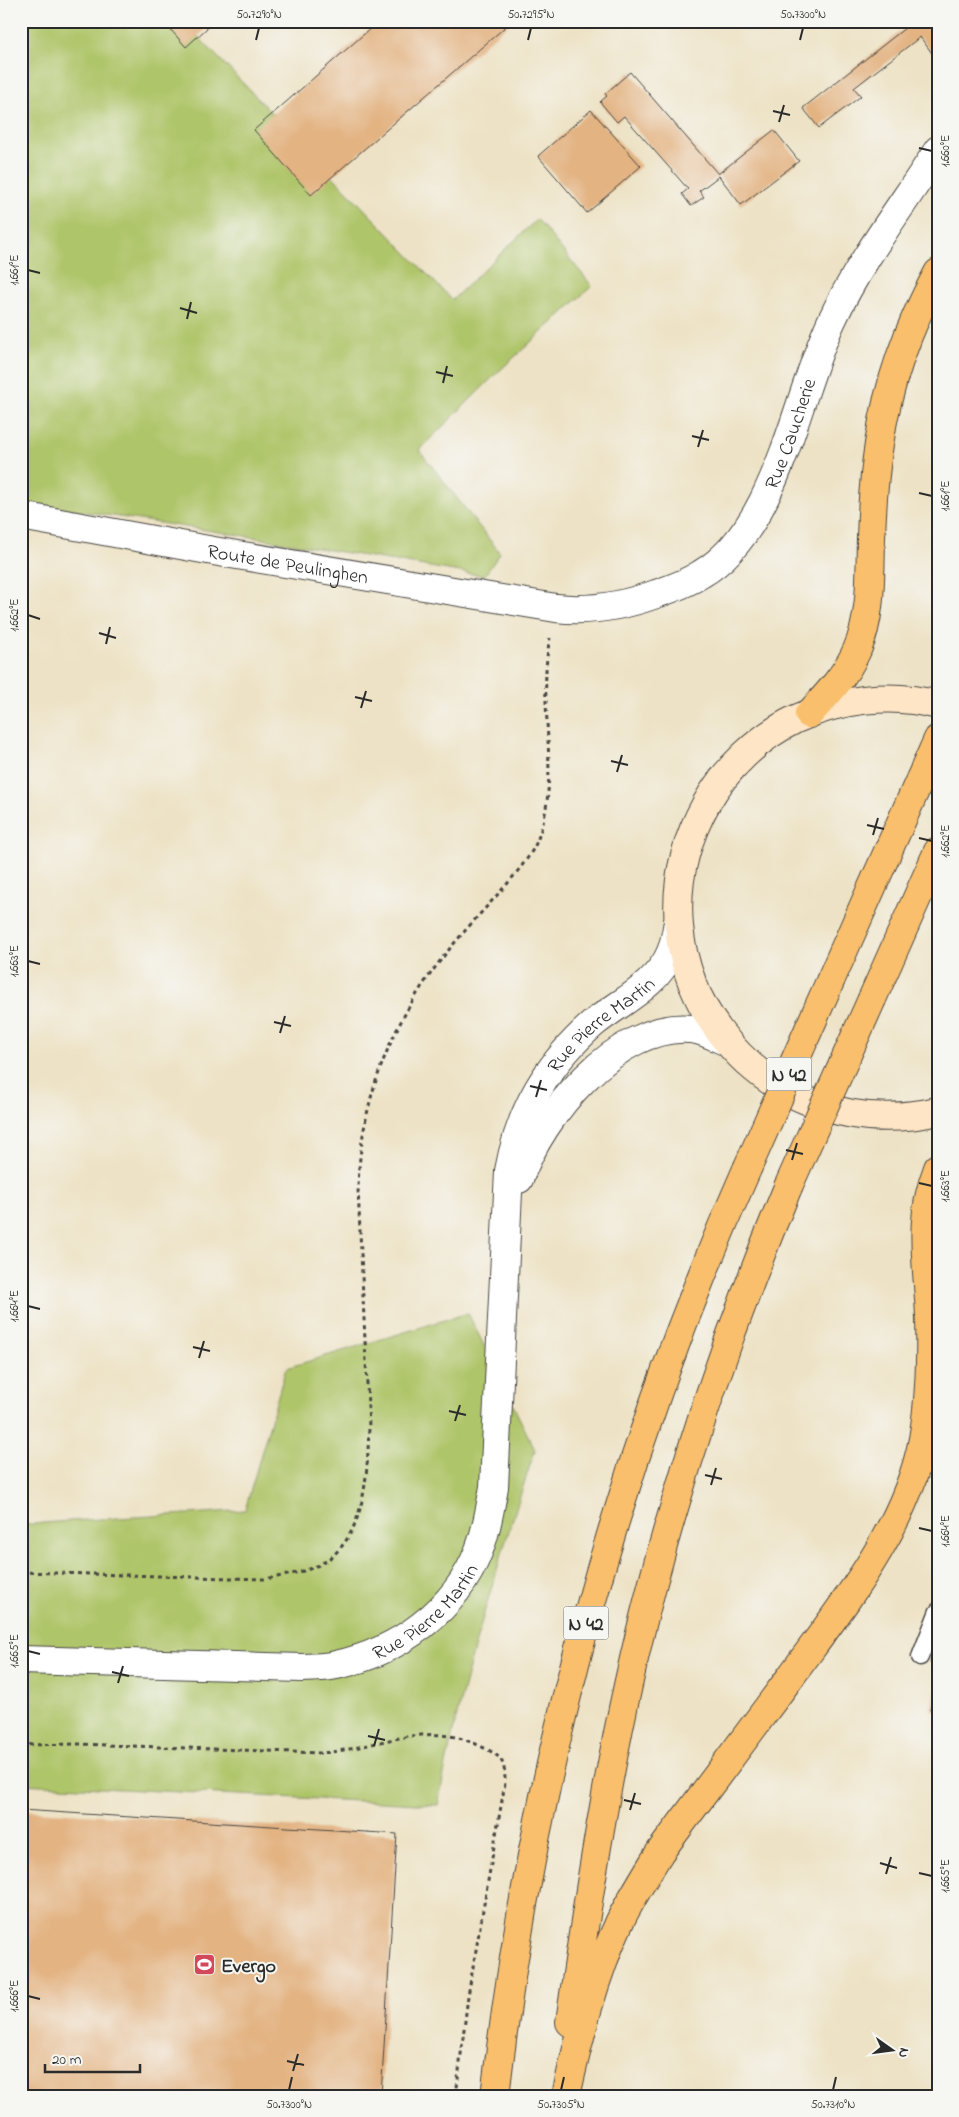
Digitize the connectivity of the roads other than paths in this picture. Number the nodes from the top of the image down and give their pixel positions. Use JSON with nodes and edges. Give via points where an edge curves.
{"nodes":[{"id":1,"x":938,"y":150,"type":"edge"},
{"id":2,"x":938,"y":273,"type":"edge"},
{"id":3,"x":21,"y":516,"type":"edge"},
{"id":4,"x":556,"y":608,"type":"joint"},
{"id":5,"x":938,"y":704,"type":"edge"},
{"id":6,"x":809,"y":714,"type":"junction"},
{"id":7,"x":938,"y":739,"type":"edge"},
{"id":8,"x":938,"y":851,"type":"edge"},
{"id":9,"x":678,"y":922,"type":"junction"},
{"id":10,"x":727,"y":1042,"type":"junction"},
{"id":11,"x":938,"y":1110,"type":"edge"},
{"id":12,"x":938,"y":1168,"type":"edge"},
{"id":13,"x":507,"y":1213,"type":"junction"},
{"id":14,"x":938,"y":1611,"type":"edge"},
{"id":15,"x":920,"y":1657,"type":"dead end"},
{"id":16,"x":21,"y":1660,"type":"edge"},
{"id":17,"x":494,"y":2096,"type":"edge"},
{"id":18,"x":559,"y":2096,"type":"edge"},
{"id":19,"x":566,"y":2096,"type":"edge"}],
"edges":[{"from":1,"to":4,"type":"street","name":"Rue Caucherie","via":[[876,244],[832,320],[765,498],[728,553],[702,574],[674,588],[635,601],[600,609]]},
{"from":2,"to":6,"type":"highway","via":[[909,330],[885,405],[872,504],[870,580],[863,632],[844,671]]},
{"from":3,"to":4,"type":"street","name":"Route de Peulinghen"},
{"from":5,"to":6,"type":"street","via":[[878,698],[842,703]]},
{"from":6,"to":9,"type":"street","via":[[753,747],[710,797],[684,857]]},
{"from":7,"to":17,"type":"highway","number":"N 42","bridge":true,"via":[[712,1247],[654,1400],[600,1571],[553,1751],[514,1952]]},
{"from":8,"to":18,"type":"highway","number":"N 42","bridge":true,"via":[[758,1261],[676,1500],[613,1758]]},
{"from":9,"to":10,"type":"street","via":[[693,986],[702,1006]]},
{"from":9,"to":13,"type":"street","name":"Rue Pierre Martin","via":[[671,952],[664,964],[641,988],[594,1024],[553,1066],[538,1088],[514,1145],[508,1171]]},
{"from":10,"to":11,"type":"street","via":[[741,1058],[776,1085],[815,1104],[879,1117]]},
{"from":10,"to":13,"type":"street","name":"Rue Pierre Martin","via":[[695,1029],[668,1029],[647,1035],[597,1067],[565,1098],[541,1131],[524,1165]]},
{"from":12,"to":19,"type":"highway","via":[[930,1190],[924,1239],[930,1316],[928,1407],[920,1450],[900,1508],[862,1578],[660,1852],[636,1891],[606,1956],[588,2008]]},
{"from":13,"to":16,"type":"street","name":"Rue Pierre Martin","via":[[494,1487],[488,1521],[468,1574],[449,1600],[424,1624],[396,1644],[335,1666],[302,1668]]},
{"from":14,"to":15,"type":"lane"}]}
